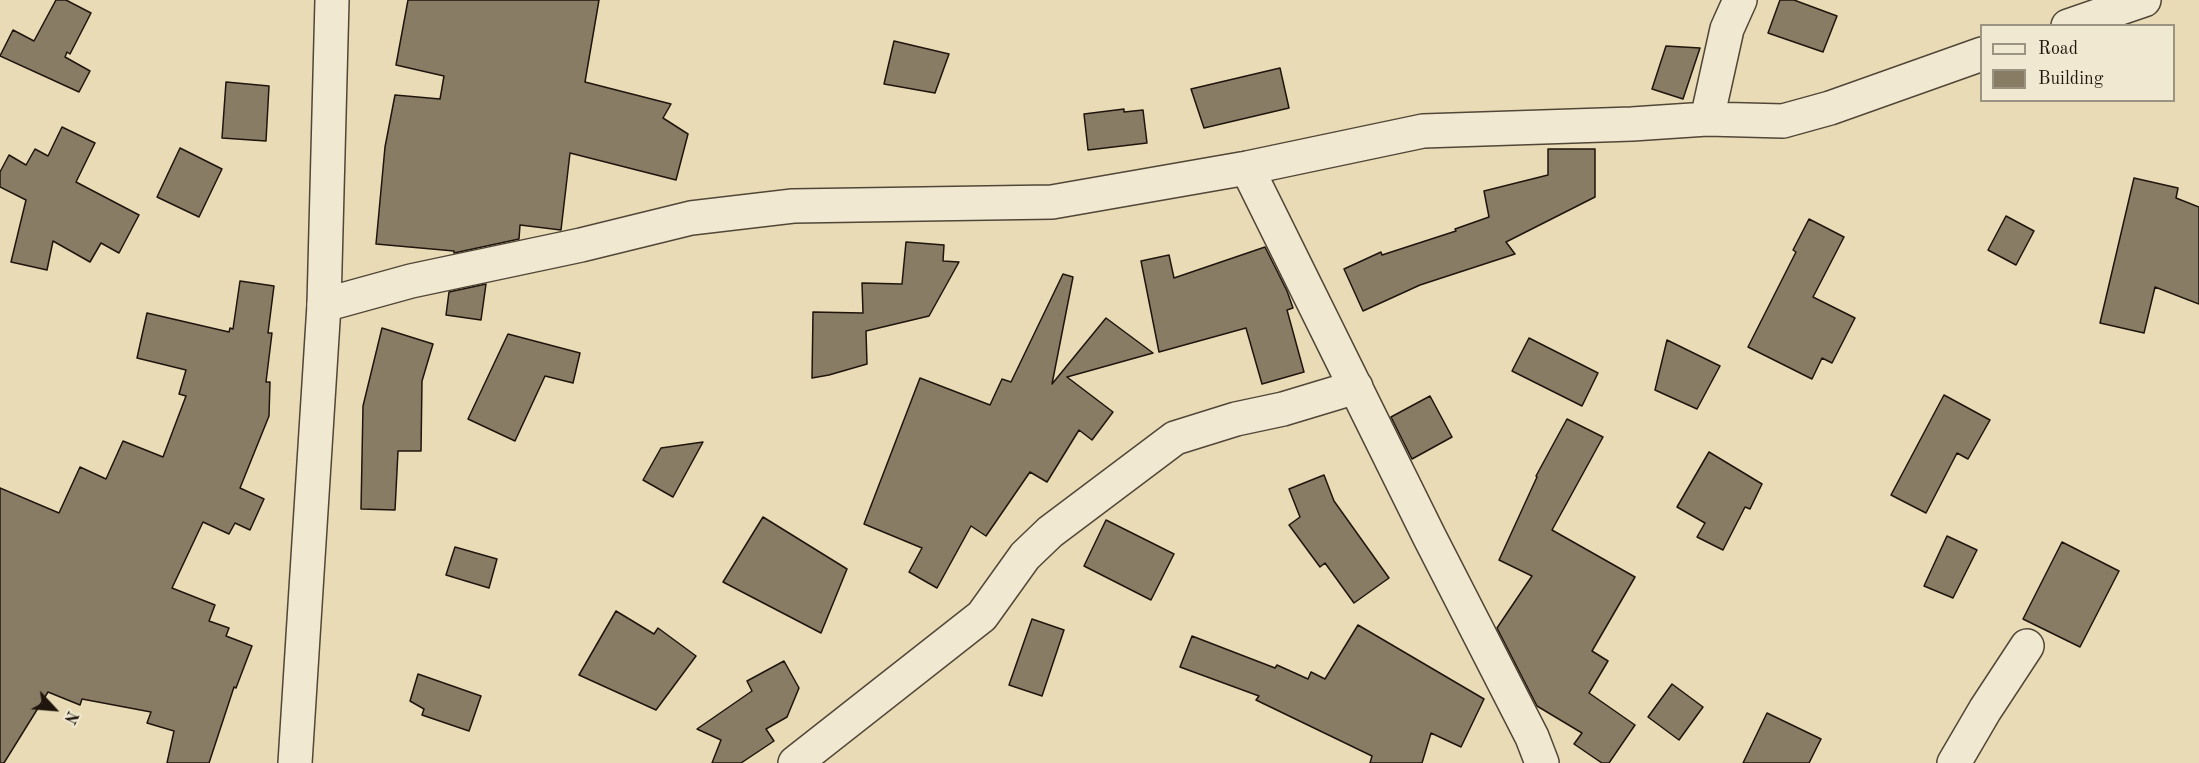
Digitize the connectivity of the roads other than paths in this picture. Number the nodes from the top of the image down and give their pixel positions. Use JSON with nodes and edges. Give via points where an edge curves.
{"nodes":[{"id":1,"x":332,"y":0,"type":"edge"},
{"id":2,"x":1740,"y":0,"type":"edge"},
{"id":3,"x":2144,"y":0,"type":"edge"},
{"id":4,"x":2074,"y":24,"type":"edge"},
{"id":5,"x":1980,"y":55,"type":"edge"},
{"id":6,"x":1707,"y":119,"type":"junction"},
{"id":7,"x":1247,"y":168,"type":"junction"},
{"id":8,"x":324,"y":305,"type":"junction"},
{"id":9,"x":1356,"y":387,"type":"junction"},
{"id":10,"x":2027,"y":646,"type":"dead end"},
{"id":11,"x":296,"y":763,"type":"edge"},
{"id":12,"x":795,"y":763,"type":"edge"},
{"id":13,"x":1542,"y":763,"type":"edge"},
{"id":14,"x":1954,"y":763,"type":"edge"}],
"edges":[{"from":1,"to":8,"type":"street"},
{"from":2,"to":6,"type":"street","via":[[1727,29]]},
{"from":3,"to":4,"type":"street"},
{"from":5,"to":6,"type":"street","via":[[1783,122]]},
{"from":6,"to":7,"type":"street","via":[[1423,131]]},
{"from":7,"to":8,"type":"street","via":[[1052,202],[793,206],[691,218],[411,281]]},
{"from":7,"to":9,"type":"street"},
{"from":8,"to":11,"type":"street"},
{"from":9,"to":12,"type":"street","via":[[1175,438],[1050,532],[1025,556],[982,616]]},
{"from":9,"to":13,"type":"street"},
{"from":10,"to":14,"type":"street"}]}
